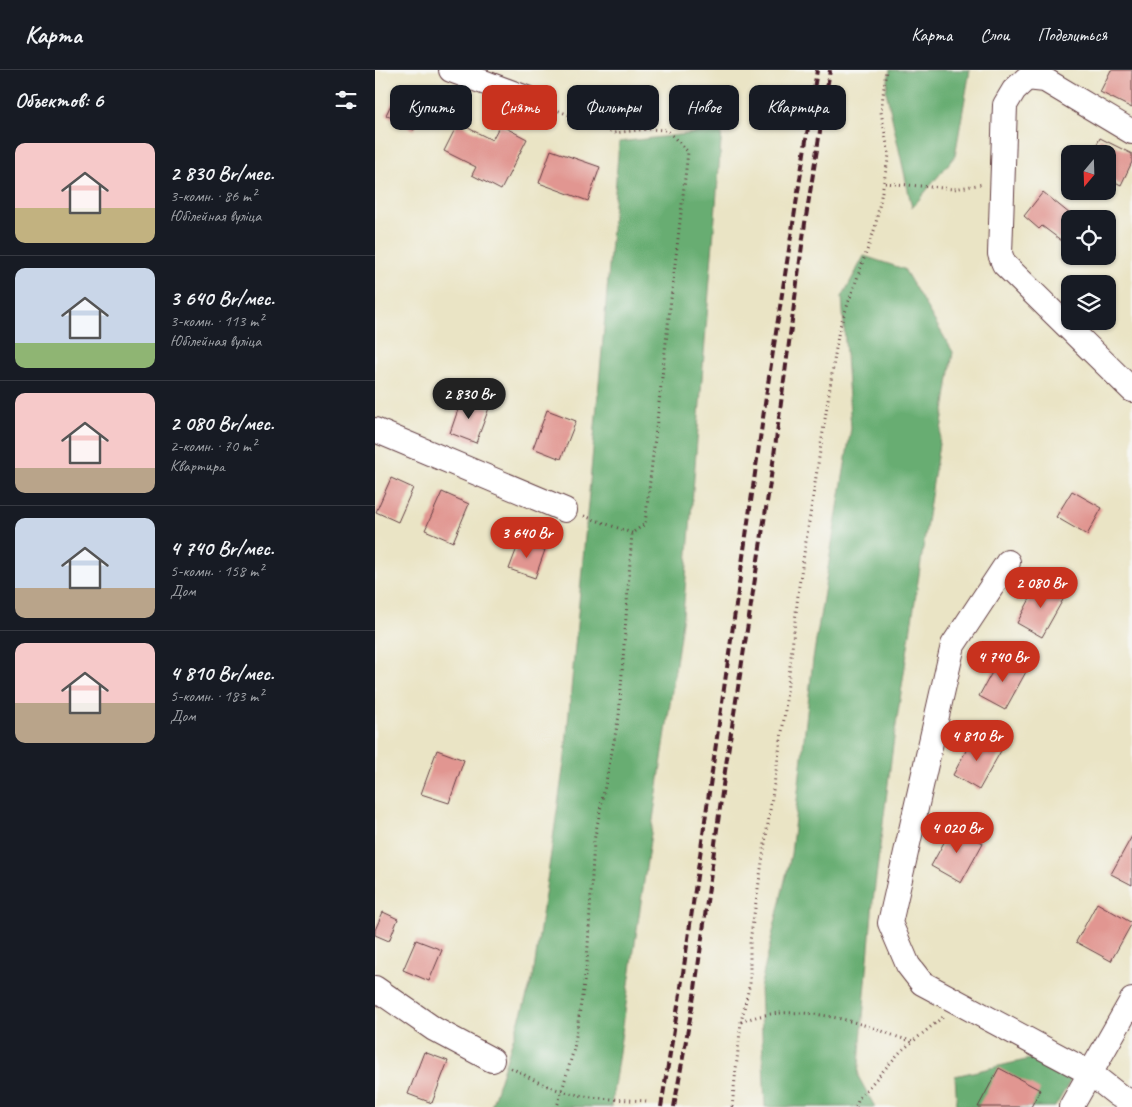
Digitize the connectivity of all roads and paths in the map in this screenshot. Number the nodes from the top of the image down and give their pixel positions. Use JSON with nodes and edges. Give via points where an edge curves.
{"nodes":[{"id":1,"x":451,"y":70,"type":"edge"},
{"id":2,"x":886,"y":70,"type":"edge"},
{"id":3,"x":491,"y":85,"type":"edge"},
{"id":4,"x":557,"y":110,"type":"edge"},
{"id":5,"x":1132,"y":132,"type":"edge"},
{"id":6,"x":1002,"y":179,"type":"junction"},
{"id":7,"x":885,"y":183,"type":"junction"},
{"id":8,"x":1132,"y":390,"type":"edge"},
{"id":9,"x":375,"y":430,"type":"edge"},
{"id":10,"x":565,"y":510,"type":"joint"},
{"id":11,"x":632,"y":533,"type":"junction"},
{"id":12,"x":1008,"y":562,"type":"dead end"},
{"id":13,"x":375,"y":988,"type":"edge"},
{"id":14,"x":1132,"y":1000,"type":"edge"},
{"id":15,"x":959,"y":1002,"type":"junction"},
{"id":16,"x":741,"y":1022,"type":"junction"},
{"id":17,"x":914,"y":1041,"type":"junction"},
{"id":18,"x":492,"y":1060,"type":"joint"},
{"id":19,"x":1090,"y":1073,"type":"junction"},
{"id":20,"x":561,"y":1090,"type":"junction"},
{"id":21,"x":647,"y":1101,"type":"dead end"},
{"id":22,"x":1132,"y":1103,"type":"edge"},
{"id":23,"x":557,"y":1107,"type":"edge"},
{"id":24,"x":732,"y":1107,"type":"edge"},
{"id":25,"x":857,"y":1107,"type":"edge"},
{"id":26,"x":1071,"y":1107,"type":"edge"}],
"edges":[{"from":1,"to":3,"type":"street"},
{"from":2,"to":7,"type":"path","via":[[881,112],[889,155]]},
{"from":4,"to":11,"type":"path","via":[[614,133],[667,130],[688,152],[645,524]]},
{"from":5,"to":6,"type":"street","via":[[1045,80],[1027,78],[1005,105]]},
{"from":6,"to":7,"type":"path","via":[[954,189]]},
{"from":6,"to":8,"type":"street","via":[[999,254],[1004,264]]},
{"from":7,"to":16,"type":"path","via":[[875,228],[839,329],[799,586],[784,719],[750,941],[750,982]]},
{"from":9,"to":10,"type":"street"},
{"from":10,"to":11,"type":"path"},
{"from":11,"to":20,"type":"path","via":[[619,716],[594,841],[587,963],[574,1049]]},
{"from":12,"to":15,"type":"street","via":[[953,645],[890,923],[908,966],[922,983]]},
{"from":13,"to":18,"type":"street","via":[[434,1029]]},
{"from":14,"to":19,"type":"street"},
{"from":15,"to":17,"type":"path"},
{"from":15,"to":19,"type":"street"},
{"from":16,"to":17,"type":"path","via":[[776,1014],[816,1013]]},
{"from":16,"to":24,"type":"path"},
{"from":17,"to":25,"type":"path","via":[[864,1092]]},
{"from":18,"to":20,"type":"path"},
{"from":19,"to":22,"type":"street"},
{"from":19,"to":26,"type":"street"},
{"from":20,"to":21,"type":"path","via":[[598,1099]]},
{"from":20,"to":23,"type":"path"}]}
